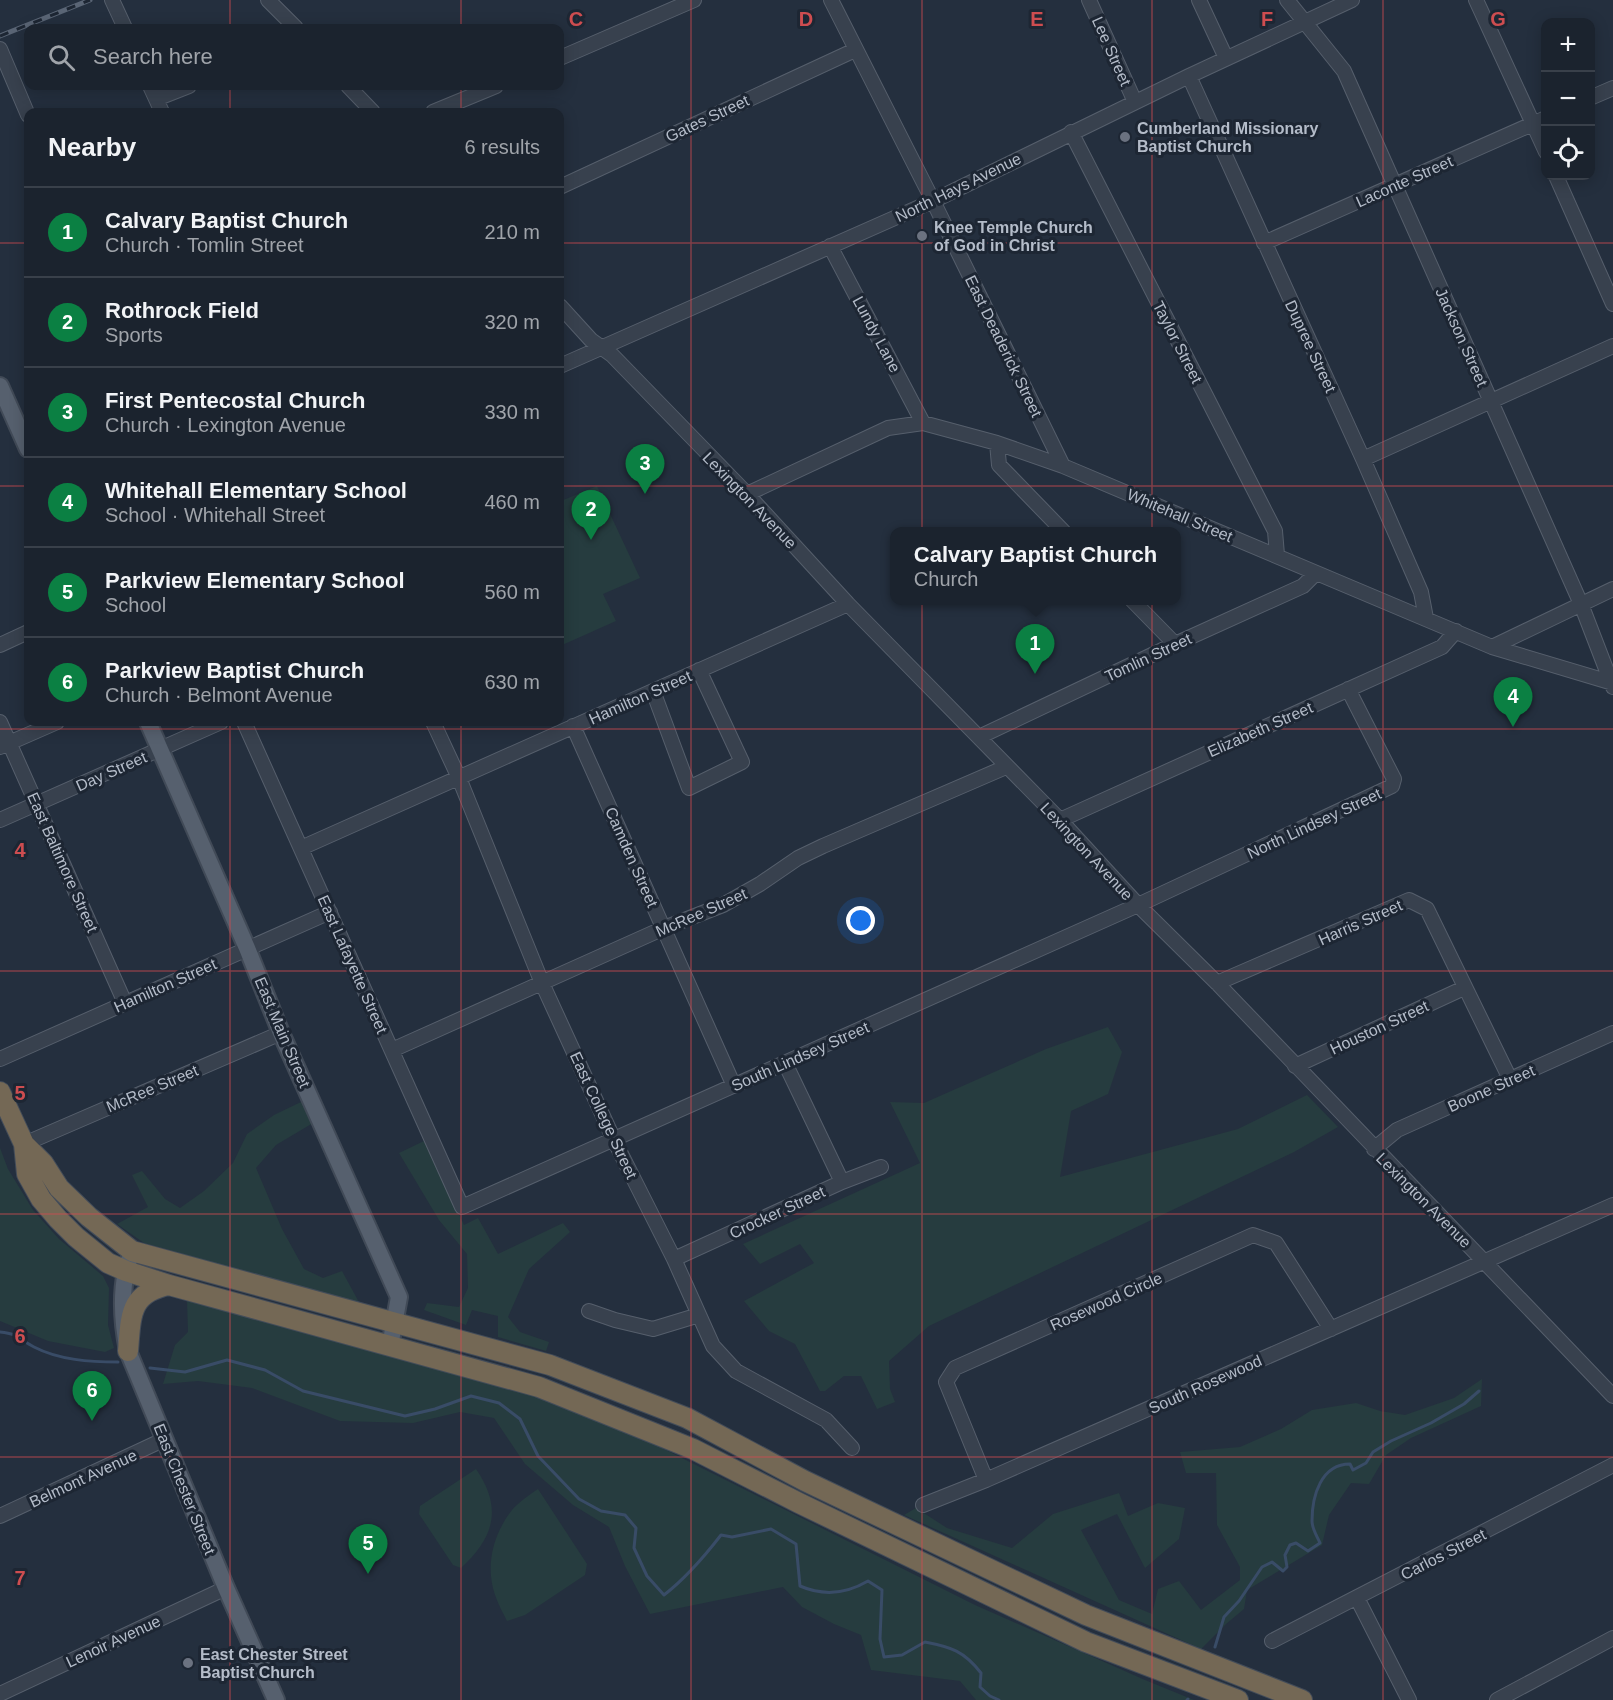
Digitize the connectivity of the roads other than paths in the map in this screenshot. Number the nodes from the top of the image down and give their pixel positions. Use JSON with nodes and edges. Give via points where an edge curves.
{"nodes":[{"id":1,"x":112,"y":0,"type":"edge"},
{"id":2,"x":268,"y":0,"type":"edge"},
{"id":3,"x":694,"y":0,"type":"edge"},
{"id":4,"x":831,"y":0,"type":"edge"},
{"id":5,"x":1089,"y":0,"type":"edge"},
{"id":6,"x":1199,"y":0,"type":"edge"},
{"id":7,"x":1287,"y":0,"type":"edge"},
{"id":8,"x":1352,"y":0,"type":"edge"},
{"id":9,"x":1476,"y":0,"type":"edge"},
{"id":10,"x":1305,"y":22,"type":"junction"},
{"id":11,"x":123,"y":24,"type":"edge"},
{"id":12,"x":292,"y":24,"type":"edge"},
{"id":13,"x":0,"y":49,"type":"edge"},
{"id":14,"x":855,"y":50,"type":"junction"},
{"id":15,"x":564,"y":56,"type":"edge"},
{"id":16,"x":1226,"y":58,"type":"junction"},
{"id":17,"x":1189,"y":76,"type":"junction"},
{"id":18,"x":1613,"y":87,"type":"edge"},
{"id":19,"x":152,"y":90,"type":"edge"},
{"id":20,"x":179,"y":90,"type":"edge"},
{"id":21,"x":352,"y":90,"type":"edge"},
{"id":22,"x":486,"y":90,"type":"edge"},
{"id":23,"x":1595,"y":96,"type":"edge"},
{"id":24,"x":156,"y":99,"type":"junction"},
{"id":25,"x":1135,"y":102,"type":"junction"},
{"id":26,"x":25,"y":108,"type":"edge"},
{"id":27,"x":160,"y":108,"type":"edge"},
{"id":28,"x":369,"y":108,"type":"edge"},
{"id":29,"x":444,"y":108,"type":"edge"},
{"id":30,"x":1539,"y":121,"type":"edge"},
{"id":31,"x":1071,"y":132,"type":"junction"},
{"id":32,"x":1558,"y":180,"type":"edge"},
{"id":33,"x":564,"y":185,"type":"edge"},
{"id":34,"x":1394,"y":185,"type":"junction"},
{"id":35,"x":933,"y":201,"type":"junction"},
{"id":36,"x":1263,"y":243,"type":"junction"},
{"id":37,"x":830,"y":246,"type":"junction"},
{"id":38,"x":1611,"y":296,"type":"edge"},
{"id":39,"x":564,"y":310,"type":"edge"},
{"id":40,"x":1613,"y":346,"type":"edge"},
{"id":41,"x":600,"y":347,"type":"junction"},
{"id":42,"x":564,"y":364,"type":"edge"},
{"id":43,"x":0,"y":386,"type":"edge"},
{"id":44,"x":1490,"y":401,"type":"junction"},
{"id":45,"x":923,"y":423,"type":"junction"},
{"id":46,"x":24,"y":439,"type":"edge"},
{"id":47,"x":997,"y":443,"type":"junction"},
{"id":48,"x":1363,"y":459,"type":"junction"},
{"id":49,"x":1063,"y":466,"type":"junction"},
{"id":50,"x":747,"y":494,"type":"junction"},
{"id":51,"x":1060,"y":527,"type":"edge"},
{"id":52,"x":1277,"y":555,"type":"junction"},
{"id":53,"x":1315,"y":574,"type":"junction"},
{"id":54,"x":1613,"y":589,"type":"edge"},
{"id":55,"x":848,"y":604,"type":"junction"},
{"id":56,"x":1581,"y":604,"type":"junction"},
{"id":57,"x":1137,"y":605,"type":"edge"},
{"id":58,"x":1426,"y":618,"type":"junction"},
{"id":59,"x":1456,"y":631,"type":"junction"},
{"id":60,"x":24,"y":634,"type":"edge"},
{"id":61,"x":1175,"y":644,"type":"junction"},
{"id":62,"x":0,"y":645,"type":"edge"},
{"id":63,"x":1492,"y":647,"type":"junction"},
{"id":64,"x":699,"y":670,"type":"junction"},
{"id":65,"x":1612,"y":684,"type":"edge"},
{"id":66,"x":1348,"y":689,"type":"junction"},
{"id":67,"x":653,"y":691,"type":"junction"},
{"id":68,"x":0,"y":722,"type":"edge"},
{"id":69,"x":48,"y":726,"type":"edge"},
{"id":70,"x":150,"y":726,"type":"edge"},
{"id":71,"x":212,"y":726,"type":"edge"},
{"id":72,"x":246,"y":726,"type":"edge"},
{"id":73,"x":435,"y":726,"type":"edge"},
{"id":74,"x":573,"y":726,"type":"junction"},
{"id":75,"x":979,"y":737,"type":"junction"},
{"id":76,"x":5,"y":745,"type":"edge"},
{"id":77,"x":159,"y":749,"type":"junction"},
{"id":78,"x":1006,"y":767,"type":"junction"},
{"id":79,"x":459,"y":778,"type":"junction"},
{"id":80,"x":37,"y":804,"type":"junction"},
{"id":81,"x":0,"y":820,"type":"edge"},
{"id":82,"x":1060,"y":820,"type":"junction"},
{"id":83,"x":301,"y":848,"type":"junction"},
{"id":84,"x":1138,"y":905,"type":"junction"},
{"id":85,"x":330,"y":912,"type":"junction"},
{"id":86,"x":664,"y":928,"type":"junction"},
{"id":87,"x":247,"y":948,"type":"junction"},
{"id":88,"x":542,"y":983,"type":"junction"},
{"id":89,"x":1217,"y":983,"type":"junction"},
{"id":90,"x":1464,"y":988,"type":"junction"},
{"id":91,"x":125,"y":1003,"type":"junction"},
{"id":92,"x":281,"y":1033,"type":"junction"},
{"id":93,"x":1613,"y":1033,"type":"edge"},
{"id":94,"x":392,"y":1050,"type":"junction"},
{"id":95,"x":0,"y":1059,"type":"edge"},
{"id":96,"x":785,"y":1063,"type":"junction"},
{"id":97,"x":1294,"y":1066,"type":"junction"},
{"id":98,"x":1510,"y":1079,"type":"junction"},
{"id":99,"x":734,"y":1086,"type":"junction"},
{"id":100,"x":0,"y":1092,"type":"edge"},
{"id":101,"x":614,"y":1140,"type":"junction"},
{"id":102,"x":24,"y":1144,"type":"junction"},
{"id":103,"x":1374,"y":1149,"type":"junction"},
{"id":104,"x":881,"y":1167,"type":"dead end"},
{"id":105,"x":842,"y":1182,"type":"junction"},
{"id":106,"x":1613,"y":1205,"type":"edge"},
{"id":107,"x":462,"y":1207,"type":"joint"},
{"id":108,"x":132,"y":1251,"type":"junction"},
{"id":109,"x":674,"y":1259,"type":"junction"},
{"id":110,"x":1486,"y":1262,"type":"junction"},
{"id":111,"x":126,"y":1271,"type":"junction"},
{"id":112,"x":169,"y":1285,"type":"junction"},
{"id":113,"x":589,"y":1311,"type":"dead end"},
{"id":114,"x":699,"y":1315,"type":"junction"},
{"id":115,"x":394,"y":1323,"type":"junction"},
{"id":116,"x":1331,"y":1329,"type":"junction"},
{"id":117,"x":390,"y":1346,"type":"junction"},
{"id":118,"x":128,"y":1351,"type":"junction"},
{"id":119,"x":1613,"y":1396,"type":"edge"},
{"id":120,"x":165,"y":1439,"type":"junction"},
{"id":121,"x":852,"y":1448,"type":"dead end"},
{"id":122,"x":1613,"y":1465,"type":"edge"},
{"id":123,"x":986,"y":1480,"type":"junction"},
{"id":124,"x":923,"y":1505,"type":"dead end"},
{"id":125,"x":0,"y":1516,"type":"edge"},
{"id":126,"x":226,"y":1588,"type":"junction"},
{"id":127,"x":1357,"y":1598,"type":"junction"},
{"id":128,"x":1613,"y":1638,"type":"edge"},
{"id":129,"x":1272,"y":1641,"type":"dead end"},
{"id":130,"x":0,"y":1694,"type":"edge"},
{"id":131,"x":276,"y":1700,"type":"edge"},
{"id":132,"x":1239,"y":1700,"type":"edge"},
{"id":133,"x":1302,"y":1700,"type":"edge"},
{"id":134,"x":1409,"y":1700,"type":"edge"},
{"id":135,"x":1497,"y":1700,"type":"edge"}],
"edges":[{"from":1,"to":11,"type":"street"},
{"from":2,"to":12,"type":"street"},
{"from":3,"to":15,"type":"street"},
{"from":4,"to":14,"type":"street","name":"East Deaderick Street"},
{"from":5,"to":25,"type":"street","name":"Lee Street"},
{"from":6,"to":16,"type":"street"},
{"from":7,"to":10,"type":"street","name":"Jackson Street"},
{"from":8,"to":10,"type":"street","name":"North Hays Avenue"},
{"from":9,"to":30,"type":"street"},
{"from":10,"to":16,"type":"street","name":"North Hays Avenue"},
{"from":10,"to":34,"type":"street","name":"Jackson Street","via":[[1344,71]]},
{"from":13,"to":26,"type":"street"},
{"from":14,"to":33,"type":"street","name":"Gates Street"},
{"from":14,"to":35,"type":"street","name":"East Deaderick Street"},
{"from":16,"to":17,"type":"street","name":"North Hays Avenue"},
{"from":17,"to":25,"type":"street","name":"North Hays Avenue"},
{"from":17,"to":36,"type":"street","name":"Dupree Street"},
{"from":18,"to":23,"type":"street"},
{"from":19,"to":24,"type":"street"},
{"from":20,"to":24,"type":"street"},
{"from":21,"to":28,"type":"street"},
{"from":22,"to":29,"type":"street"},
{"from":24,"to":27,"type":"street"},
{"from":25,"to":31,"type":"street","name":"North Hays Avenue"},
{"from":30,"to":34,"type":"street","name":"Laconte Street"},
{"from":31,"to":35,"type":"street","name":"North Hays Avenue"},
{"from":31,"to":52,"type":"street","name":"Taylor Street","via":[[1275,531]]},
{"from":32,"to":38,"type":"street"},
{"from":34,"to":36,"type":"street","name":"Laconte Street"},
{"from":34,"to":44,"type":"street","name":"Jackson Street"},
{"from":35,"to":37,"type":"street","name":"North Hays Avenue"},
{"from":35,"to":49,"type":"street","name":"East Deaderick Street"},
{"from":36,"to":48,"type":"street","name":"Dupree Street"},
{"from":37,"to":41,"type":"street","name":"North Hays Avenue"},
{"from":37,"to":45,"type":"street","name":"Lundy Lane"},
{"from":39,"to":41,"type":"street","name":"Lexington Avenue"},
{"from":40,"to":44,"type":"street"},
{"from":41,"to":42,"type":"street","name":"North Hays Avenue"},
{"from":41,"to":50,"type":"street","name":"Lexington Avenue"},
{"from":43,"to":46,"type":"main road"},
{"from":44,"to":48,"type":"street"},
{"from":44,"to":56,"type":"street","name":"Jackson Street"},
{"from":45,"to":47,"type":"street","name":"Whitehall Street"},
{"from":45,"to":50,"type":"street","name":"Whitehall Street","via":[[888,428]]},
{"from":47,"to":49,"type":"street","name":"Whitehall Street"},
{"from":47,"to":51,"type":"street","via":[[999,465]]},
{"from":48,"to":58,"type":"street","name":"Dupree Street","via":[[1421,592]]},
{"from":49,"to":52,"type":"street","name":"Whitehall Street"},
{"from":50,"to":55,"type":"street","name":"Lexington Avenue"},
{"from":52,"to":53,"type":"street","name":"Whitehall Street"},
{"from":53,"to":58,"type":"street","name":"Whitehall Street"},
{"from":53,"to":61,"type":"street","name":"Tomlin Street","via":[[1303,586]]},
{"from":54,"to":56,"type":"street"},
{"from":55,"to":64,"type":"street","name":"Hamilton Street"},
{"from":55,"to":75,"type":"street","name":"Lexington Avenue"},
{"from":56,"to":63,"type":"street"},
{"from":56,"to":65,"type":"street","name":"Jackson Street"},
{"from":57,"to":61,"type":"street"},
{"from":58,"to":59,"type":"street","name":"Whitehall Street"},
{"from":59,"to":63,"type":"street","name":"Whitehall Street"},
{"from":59,"to":66,"type":"street","name":"Elizabeth Street","via":[[1442,647]]},
{"from":60,"to":62,"type":"street"},
{"from":61,"to":75,"type":"street","name":"Tomlin Street"},
{"from":63,"to":65,"type":"street","name":"Whitehall Street"},
{"from":64,"to":67,"type":"street","name":"Hamilton Street"},
{"from":64,"to":67,"type":"street","via":[[742,762],[689,788]]},
{"from":66,"to":82,"type":"street","name":"Elizabeth Street"},
{"from":66,"to":84,"type":"street","name":"North Lindsey Street","via":[[1394,779],[1392,786]]},
{"from":67,"to":74,"type":"street","name":"Hamilton Street"},
{"from":68,"to":76,"type":"street","name":"East Baltimore Street"},
{"from":69,"to":76,"type":"street"},
{"from":70,"to":77,"type":"main road","name":"East Main Street"},
{"from":71,"to":77,"type":"street","name":"Day Street"},
{"from":72,"to":83,"type":"street","name":"East Lafayette Street"},
{"from":73,"to":79,"type":"street","name":"East College Street"},
{"from":74,"to":79,"type":"street","name":"Hamilton Street"},
{"from":74,"to":86,"type":"street","name":"Camden Street"},
{"from":75,"to":78,"type":"street","name":"Lexington Avenue"},
{"from":76,"to":80,"type":"street","name":"East Baltimore Street"},
{"from":77,"to":80,"type":"street","name":"Day Street"},
{"from":77,"to":87,"type":"main road","name":"East Main Street"},
{"from":78,"to":82,"type":"street","name":"Lexington Avenue"},
{"from":78,"to":86,"type":"street","name":"McRee Street","via":[[823,846],[723,905]]},
{"from":79,"to":83,"type":"street","name":"Hamilton Street"},
{"from":79,"to":88,"type":"street","name":"East College Street"},
{"from":80,"to":81,"type":"street","name":"Day Street"},
{"from":80,"to":91,"type":"street","name":"East Baltimore Street"},
{"from":82,"to":84,"type":"street","name":"Lexington Avenue"},
{"from":83,"to":85,"type":"street","name":"East Lafayette Street"},
{"from":84,"to":89,"type":"street","name":"Lexington Avenue"},
{"from":84,"to":96,"type":"street","name":"South Lindsey Street"},
{"from":85,"to":87,"type":"street","name":"Hamilton Street"},
{"from":85,"to":94,"type":"street","name":"East Lafayette Street"},
{"from":86,"to":88,"type":"street","name":"McRee Street"},
{"from":86,"to":99,"type":"street","name":"Camden Street"},
{"from":87,"to":91,"type":"street","name":"Hamilton Street"},
{"from":87,"to":92,"type":"main road","name":"East Main Street"},
{"from":88,"to":94,"type":"street","name":"McRee Street"},
{"from":88,"to":101,"type":"street","name":"East College Street"},
{"from":89,"to":90,"type":"street","name":"Harris Street","via":[[1409,900],[1427,909]]},
{"from":89,"to":97,"type":"street","name":"Lexington Avenue"},
{"from":90,"to":97,"type":"street","name":"Houston Street"},
{"from":90,"to":98,"type":"street","name":"Harris Street"},
{"from":91,"to":95,"type":"street","name":"Hamilton Street"},
{"from":92,"to":102,"type":"street","name":"McRee Street"},
{"from":92,"to":115,"type":"main road","name":"East Main Street","via":[[399,1297]]},
{"from":93,"to":98,"type":"street","name":"Boone Street"},
{"from":94,"to":107,"type":"street","name":"East Lafayette Street"},
{"from":96,"to":99,"type":"street","name":"South Lindsey Street"},
{"from":96,"to":105,"type":"street"},
{"from":97,"to":103,"type":"street","name":"Lexington Avenue"},
{"from":98,"to":103,"type":"street","name":"Boone Street","via":[[1397,1130]]},
{"from":99,"to":101,"type":"street","name":"South Lindsey Street"},
{"from":100,"to":102,"type":"highway"},
{"from":101,"to":107,"type":"street","name":"South Lindsey Street"},
{"from":101,"to":109,"type":"street","name":"East College Street"},
{"from":102,"to":108,"type":"highway","via":[[43,1163],[59,1188]]},
{"from":102,"to":111,"type":"highway","via":[[27,1174],[41,1199],[76,1237],[108,1263]]},
{"from":103,"to":110,"type":"street","name":"Lexington Avenue"},
{"from":104,"to":105,"type":"street","name":"Crocker Street"},
{"from":105,"to":109,"type":"street","name":"Crocker Street"},
{"from":106,"to":110,"type":"street","name":"South Rosewood"},
{"from":108,"to":111,"type":"main road","name":"East Chester Street"},
{"from":108,"to":115,"type":"highway"},
{"from":109,"to":114,"type":"street","name":"East College Street"},
{"from":110,"to":116,"type":"street","name":"South Rosewood"},
{"from":110,"to":119,"type":"street","name":"Lexington Avenue"},
{"from":111,"to":112,"type":"highway"},
{"from":111,"to":118,"type":"main road","name":"East Chester Street","via":[[123,1287]]},
{"from":112,"to":117,"type":"highway"},
{"from":112,"to":118,"type":"highway","via":[[144,1293],[134,1305]]},
{"from":113,"to":114,"type":"street","via":[[653,1329]]},
{"from":114,"to":121,"type":"street","name":"East College Street","via":[[713,1346],[736,1371],[826,1420]]},
{"from":115,"to":117,"type":"main road","name":"East Main Street"},
{"from":115,"to":133,"type":"highway","via":[[550,1365],[687,1418],[805,1481],[1086,1615]]},
{"from":116,"to":123,"type":"street","name":"South Rosewood"},
{"from":116,"to":123,"type":"street","name":"Rosewood Circle","via":[[1276,1243],[1253,1235],[955,1368],[946,1382]]},
{"from":117,"to":132,"type":"highway","via":[[539,1387],[693,1449],[1086,1642]]},
{"from":118,"to":120,"type":"main road","name":"East Chester Street"},
{"from":120,"to":125,"type":"street","name":"Belmont Avenue"},
{"from":120,"to":126,"type":"main road","name":"East Chester Street"},
{"from":122,"to":127,"type":"street","name":"Carlos Street"},
{"from":123,"to":124,"type":"street","name":"South Rosewood"},
{"from":126,"to":130,"type":"street","name":"Lenoir Avenue"},
{"from":126,"to":131,"type":"main road","name":"East Chester Street"},
{"from":127,"to":129,"type":"street","name":"Carlos Street"},
{"from":127,"to":134,"type":"street"},
{"from":128,"to":135,"type":"street"}]}
